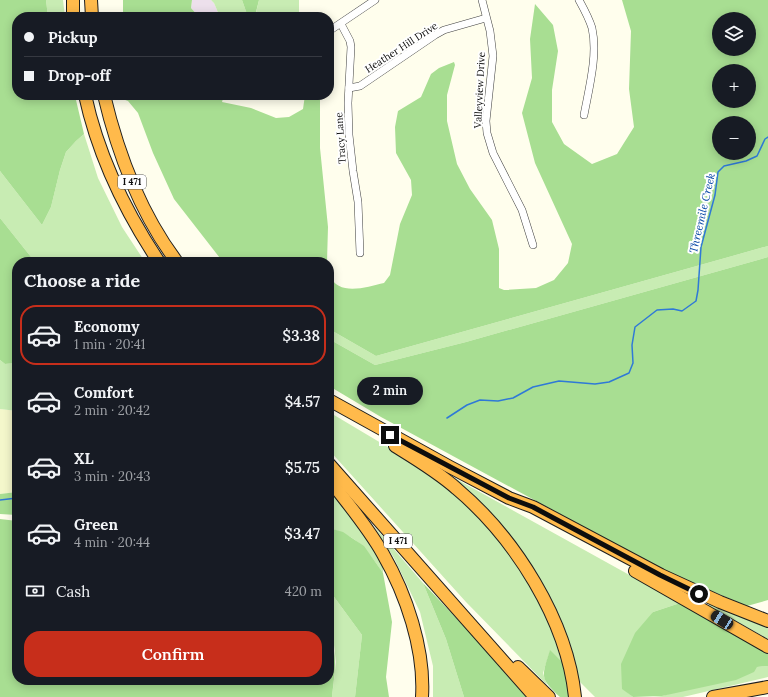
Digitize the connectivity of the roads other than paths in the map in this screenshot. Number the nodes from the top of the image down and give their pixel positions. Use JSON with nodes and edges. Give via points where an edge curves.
{"nodes":[{"id":1,"x":72,"y":0,"type":"edge"},
{"id":2,"x":91,"y":0,"type":"edge"},
{"id":3,"x":375,"y":0,"type":"edge"},
{"id":4,"x":482,"y":0,"type":"edge"},
{"id":5,"x":579,"y":0,"type":"edge"},
{"id":6,"x":73,"y":12,"type":"edge"},
{"id":7,"x":92,"y":12,"type":"edge"},
{"id":8,"x":486,"y":18,"type":"junction"},
{"id":9,"x":341,"y":24,"type":"junction"},
{"id":10,"x":334,"y":28,"type":"edge"},
{"id":11,"x":350,"y":88,"type":"junction"},
{"id":12,"x":86,"y":100,"type":"edge"},
{"id":13,"x":105,"y":100,"type":"edge"},
{"id":14,"x":584,"y":115,"type":"dead end"},
{"id":15,"x":533,"y":245,"type":"dead end"},
{"id":16,"x":360,"y":253,"type":"dead end"},
{"id":17,"x":156,"y":257,"type":"edge"},
{"id":18,"x":174,"y":257,"type":"edge"},
{"id":19,"x":334,"y":404,"type":"edge"},
{"id":20,"x":334,"y":404,"type":"edge"},
{"id":21,"x":334,"y":470,"type":"edge"},
{"id":22,"x":334,"y":486,"type":"edge"},
{"id":23,"x":509,"y":498,"type":"junction"},
{"id":24,"x":466,"y":618,"type":"junction"},
{"id":25,"x":768,"y":621,"type":"edge"},
{"id":26,"x":768,"y":647,"type":"edge"},
{"id":27,"x":768,"y":687,"type":"edge"},
{"id":28,"x":422,"y":697,"type":"edge"},
{"id":29,"x":535,"y":697,"type":"edge"},
{"id":30,"x":549,"y":697,"type":"edge"},
{"id":31,"x":575,"y":697,"type":"edge"},
{"id":32,"x":713,"y":697,"type":"edge"}],
"edges":[{"from":1,"to":6,"type":"highway"},
{"from":2,"to":7,"type":"highway"},
{"from":3,"to":9,"type":"street"},
{"from":4,"to":8,"type":"street","name":"Valleyview Drive"},
{"from":5,"to":14,"type":"street","via":[[593,38],[593,60]]},
{"from":8,"to":11,"type":"street","name":"Heather Hill Drive","via":[[444,30],[360,86]]},
{"from":8,"to":15,"type":"street","name":"Valleyview Drive","via":[[493,56],[487,133],[493,153],[522,210]]},
{"from":9,"to":10,"type":"street"},
{"from":9,"to":11,"type":"street","name":"Tracy Lane","via":[[351,47]]},
{"from":11,"to":16,"type":"street","name":"Tracy Lane","via":[[350,146],[358,202]]},
{"from":12,"to":17,"type":"highway","number":"I 471","via":[[97,138],[118,192]]},
{"from":13,"to":18,"type":"highway","number":"I 471","via":[[114,137],[126,170],[153,225]]},
{"from":19,"to":23,"type":"highway"},
{"from":20,"to":31,"type":"highway","via":[[457,489],[507,541],[537,586],[551,614],[563,643]]},
{"from":21,"to":24,"type":"highway","number":"I 471"},
{"from":22,"to":28,"type":"highway","via":[[374,540],[397,581],[416,641]]},
{"from":23,"to":25,"type":"highway","via":[[533,507],[674,582]]},
{"from":23,"to":26,"type":"highway"},
{"from":24,"to":29,"type":"highway"},
{"from":24,"to":30,"type":"highway","via":[[488,636]]},
{"from":27,"to":32,"type":"highway"}]}
